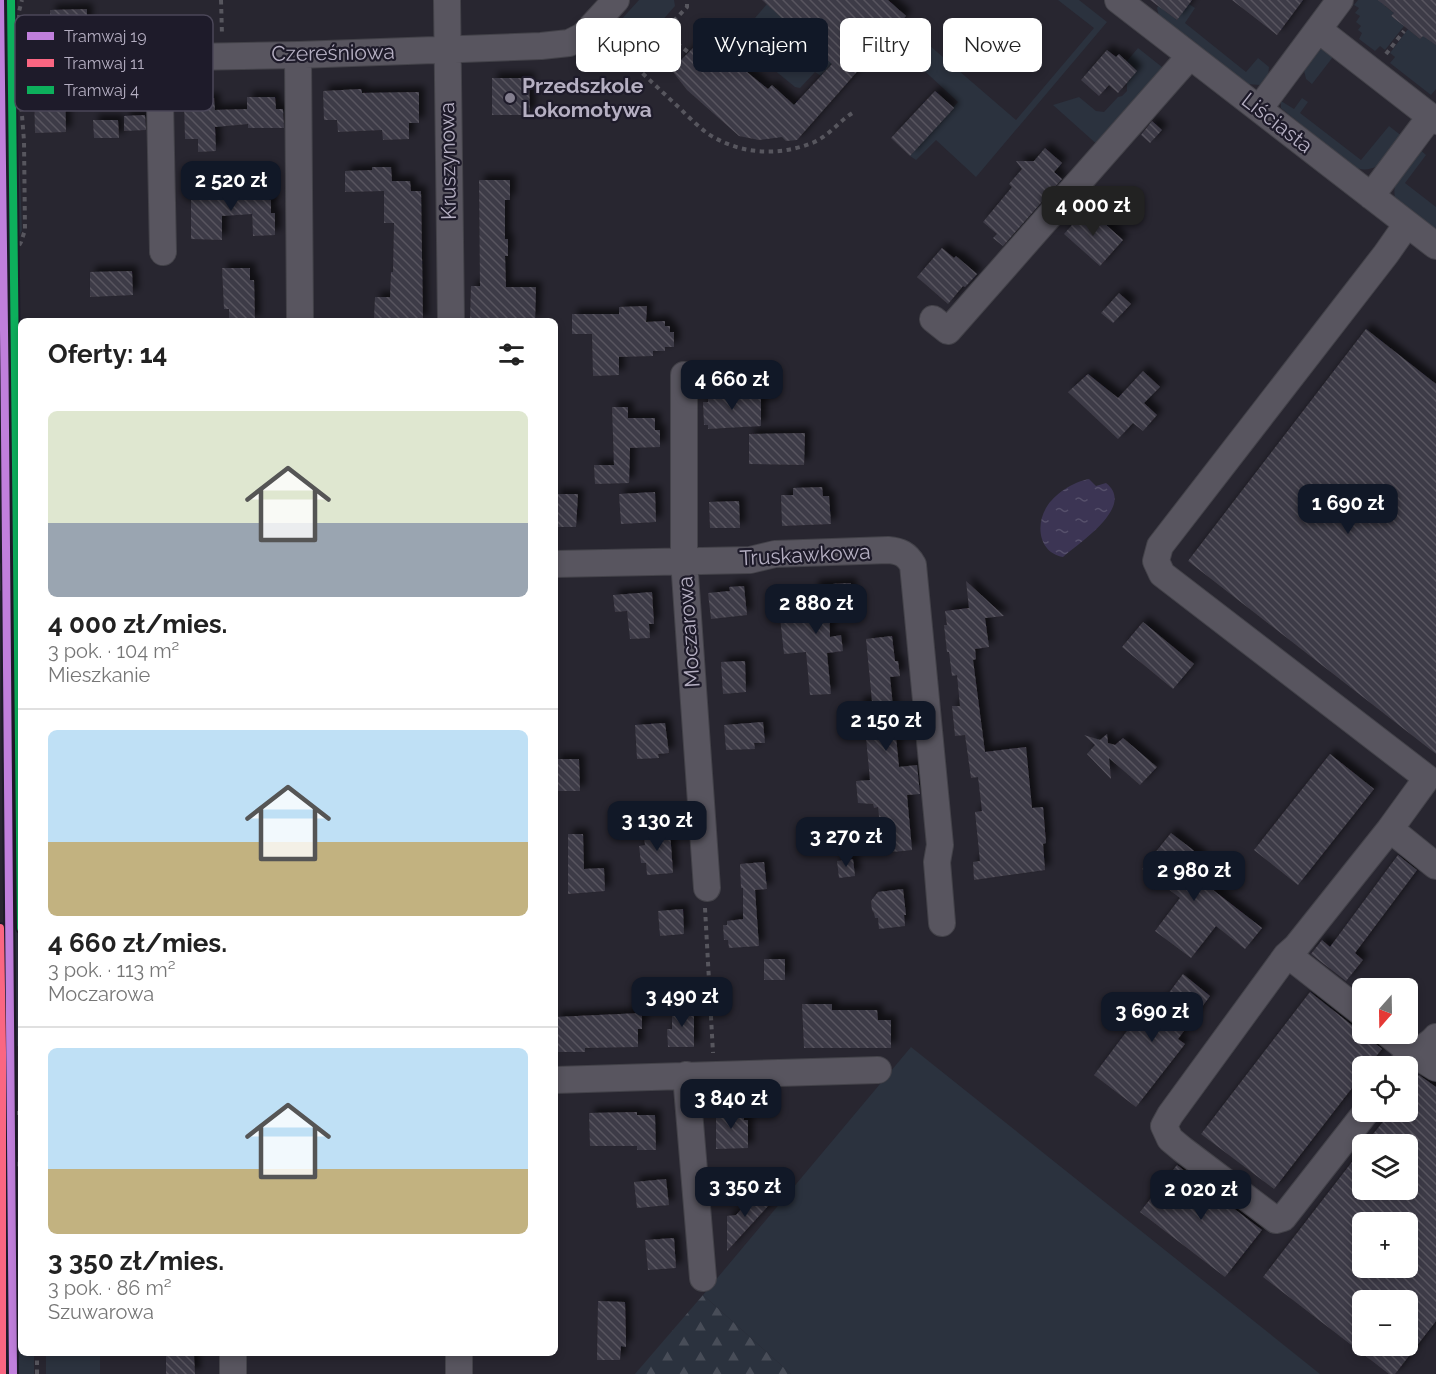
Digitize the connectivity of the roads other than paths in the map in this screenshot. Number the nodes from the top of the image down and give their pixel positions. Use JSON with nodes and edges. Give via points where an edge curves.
{"nodes":[{"id":1,"x":447,"y":0,"type":"edge"},
{"id":2,"x":616,"y":0,"type":"edge"},
{"id":3,"x":1118,"y":0,"type":"edge"},
{"id":4,"x":1340,"y":0,"type":"edge"},
{"id":5,"x":1319,"y":30,"type":"junction"},
{"id":6,"x":447,"y":50,"type":"junction"},
{"id":7,"x":298,"y":55,"type":"junction"},
{"id":8,"x":213,"y":56,"type":"edge"},
{"id":9,"x":1190,"y":56,"type":"junction"},
{"id":10,"x":1260,"y":109,"type":"junction"},
{"id":11,"x":160,"y":111,"type":"edge"},
{"id":12,"x":1433,"y":119,"type":"edge"},
{"id":13,"x":1371,"y":196,"type":"junction"},
{"id":14,"x":1407,"y":224,"type":"junction"},
{"id":15,"x":1436,"y":246,"type":"edge"},
{"id":16,"x":163,"y":252,"type":"dead end"},
{"id":17,"x":300,"y":318,"type":"edge"},
{"id":18,"x":451,"y":318,"type":"edge"},
{"id":19,"x":933,"y":319,"type":"dead end"},
{"id":20,"x":684,"y":375,"type":"dead end"},
{"id":21,"x":684,"y":560,"type":"junction"},
{"id":22,"x":558,"y":564,"type":"edge"},
{"id":23,"x":1390,"y":829,"type":"junction"},
{"id":24,"x":1436,"y":866,"type":"edge"},
{"id":25,"x":708,"y":888,"type":"road end"},
{"id":26,"x":942,"y":923,"type":"dead end"},
{"id":27,"x":1288,"y":955,"type":"junction"},
{"id":28,"x":1352,"y":1004,"type":"edge"},
{"id":29,"x":1436,"y":1037,"type":"edge"},
{"id":30,"x":1413,"y":1056,"type":"edge"},
{"id":31,"x":1418,"y":1063,"type":"edge"},
{"id":32,"x":1436,"y":1068,"type":"edge"},
{"id":33,"x":878,"y":1070,"type":"dead end"},
{"id":34,"x":686,"y":1076,"type":"junction"},
{"id":35,"x":558,"y":1080,"type":"edge"},
{"id":36,"x":1358,"y":1122,"type":"edge"},
{"id":37,"x":703,"y":1278,"type":"dead end"},
{"id":38,"x":233,"y":1356,"type":"edge"},
{"id":39,"x":459,"y":1356,"type":"edge"},
{"id":40,"x":233,"y":1374,"type":"edge"},
{"id":41,"x":459,"y":1374,"type":"edge"}],
"edges":[{"from":1,"to":6,"type":"street","name":"Kruszynowa"},
{"from":2,"to":6,"type":"street","name":"Czereśniowa","via":[[583,36],[569,43]]},
{"from":3,"to":9,"type":"street","name":"Liściasta"},
{"from":4,"to":5,"type":"street"},
{"from":5,"to":10,"type":"street"},
{"from":5,"to":12,"type":"street"},
{"from":6,"to":7,"type":"street","name":"Czereśniowa"},
{"from":6,"to":18,"type":"street","name":"Kruszynowa"},
{"from":7,"to":8,"type":"street","name":"Czereśniowa"},
{"from":7,"to":17,"type":"street"},
{"from":9,"to":10,"type":"street","name":"Liściasta"},
{"from":9,"to":19,"type":"street","via":[[948,331]]},
{"from":10,"to":13,"type":"street","name":"Liściasta"},
{"from":11,"to":16,"type":"street"},
{"from":12,"to":13,"type":"street"},
{"from":13,"to":14,"type":"street","name":"Liściasta"},
{"from":14,"to":15,"type":"street","name":"Liściasta"},
{"from":14,"to":23,"type":"street","via":[[1160,546],[1156,561],[1162,574],[1427,778]]},
{"from":20,"to":21,"type":"street","name":"Moczarowa"},
{"from":21,"to":22,"type":"street","name":"Truskawkowa"},
{"from":21,"to":25,"type":"street","name":"Moczarowa"},
{"from":21,"to":26,"type":"street","name":"Truskawkowa","via":[[750,560],[776,554],[888,550],[903,553],[909,559],[913,565],[940,844],[937,862]]},
{"from":23,"to":24,"type":"street"},
{"from":23,"to":27,"type":"street"},
{"from":27,"to":28,"type":"street"},
{"from":27,"to":36,"type":"street","via":[[1164,1126],[1170,1139],[1275,1220],[1283,1218]]},
{"from":29,"to":30,"type":"street"},
{"from":31,"to":32,"type":"street"},
{"from":33,"to":34,"type":"street"},
{"from":34,"to":35,"type":"street"},
{"from":34,"to":37,"type":"street"},
{"from":38,"to":40,"type":"street"},
{"from":39,"to":41,"type":"street"}]}
